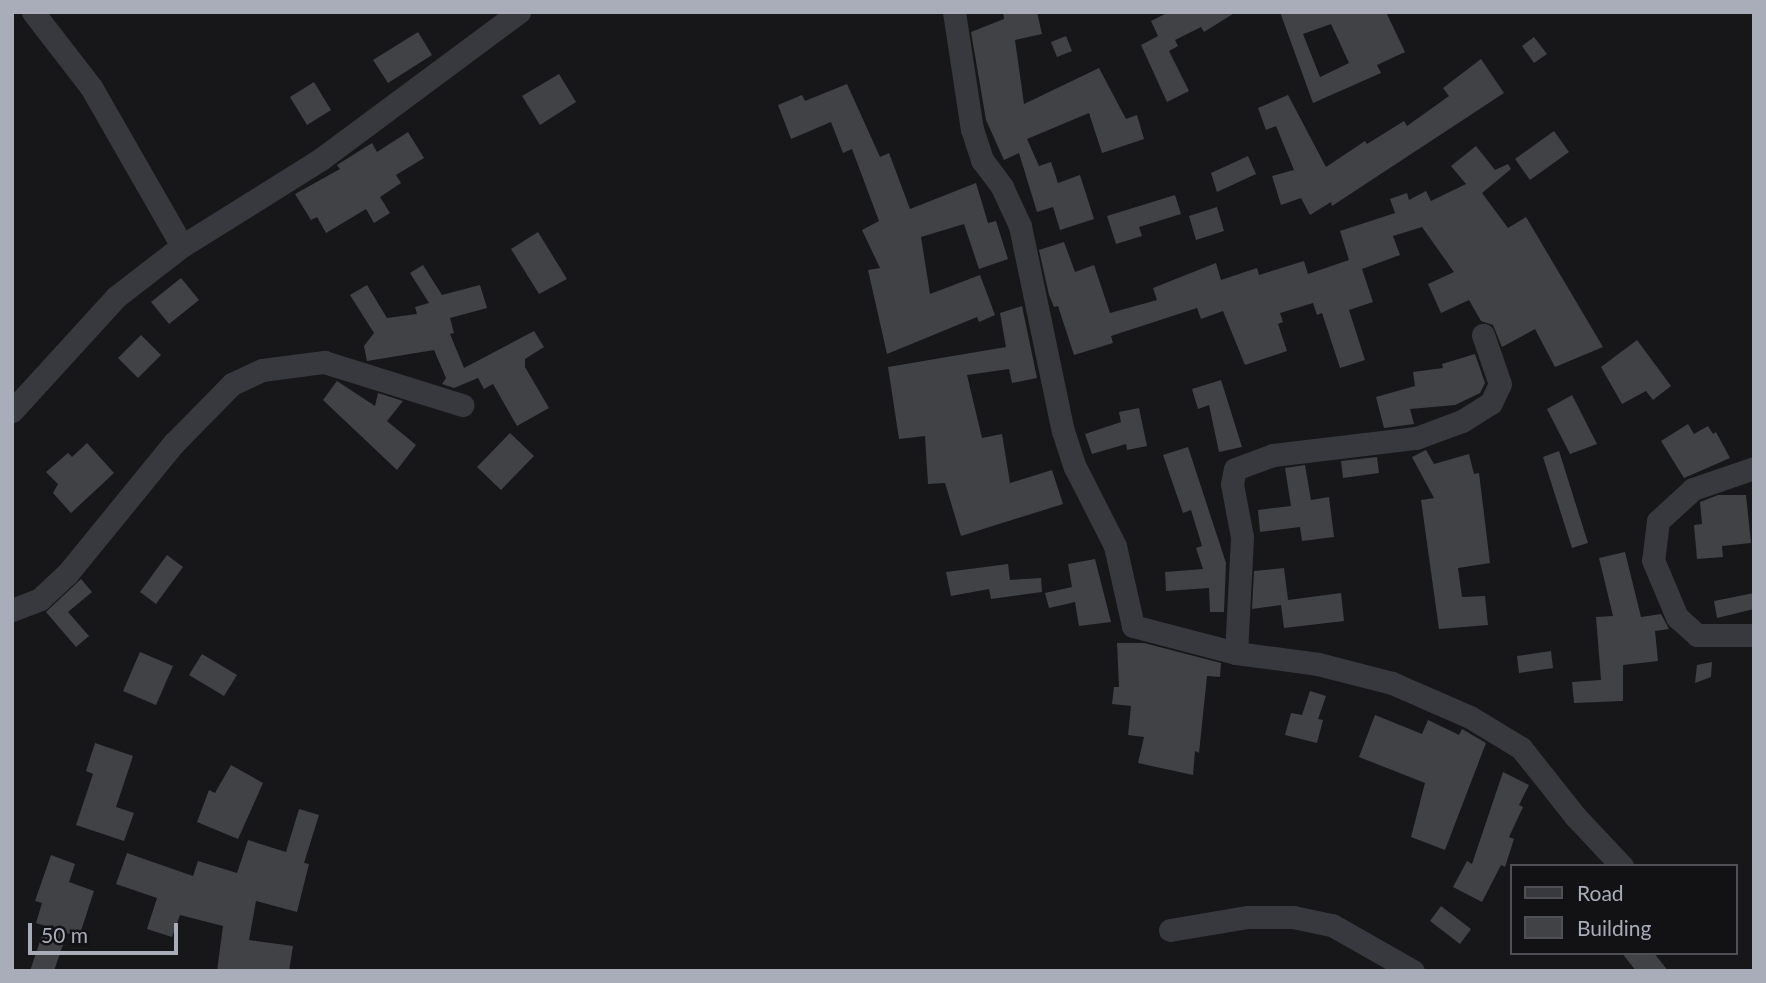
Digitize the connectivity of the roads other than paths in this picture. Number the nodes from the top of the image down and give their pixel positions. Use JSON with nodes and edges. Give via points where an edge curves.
{"nodes":[{"id":1,"x":33,"y":12,"type":"edge"},
{"id":2,"x":519,"y":12,"type":"edge"},
{"id":3,"x":954,"y":12,"type":"edge"},
{"id":4,"x":182,"y":246,"type":"junction"},
{"id":5,"x":1483,"y":335,"type":"dead end"},
{"id":6,"x":463,"y":405,"type":"dead end"},
{"id":7,"x":12,"y":411,"type":"edge"},
{"id":8,"x":1754,"y":468,"type":"edge"},
{"id":9,"x":12,"y":610,"type":"edge"},
{"id":10,"x":1754,"y":635,"type":"edge"},
{"id":11,"x":1236,"y":653,"type":"junction"},
{"id":12,"x":1620,"y":864,"type":"edge"},
{"id":13,"x":1170,"y":930,"type":"dead end"},
{"id":14,"x":1413,"y":971,"type":"edge"}],
"edges":[{"from":1,"to":4,"type":"street","via":[[91,87]]},
{"from":2,"to":4,"type":"street","via":[[321,159]]},
{"from":3,"to":11,"type":"street","via":[[972,129],[982,160],[1002,187],[1020,226],[1063,431],[1075,467],[1115,545],[1126,612],[1133,626]]},
{"from":4,"to":7,"type":"street","via":[[116,297]]},
{"from":5,"to":11,"type":"street","via":[[1500,384],[1491,403],[1462,421],[1416,438],[1273,455],[1236,470],[1232,484],[1242,537]]},
{"from":6,"to":9,"type":"street","via":[[324,362],[288,364],[232,384],[174,443],[67,574],[40,599]]},
{"from":8,"to":10,"type":"street","via":[[1693,489],[1658,521],[1653,560],[1676,617],[1697,635]]},
{"from":11,"to":12,"type":"street","via":[[1318,664],[1392,683],[1469,717],[1521,748]]},
{"from":13,"to":14,"type":"street","via":[[1248,917],[1293,917],[1332,925]]}]}
